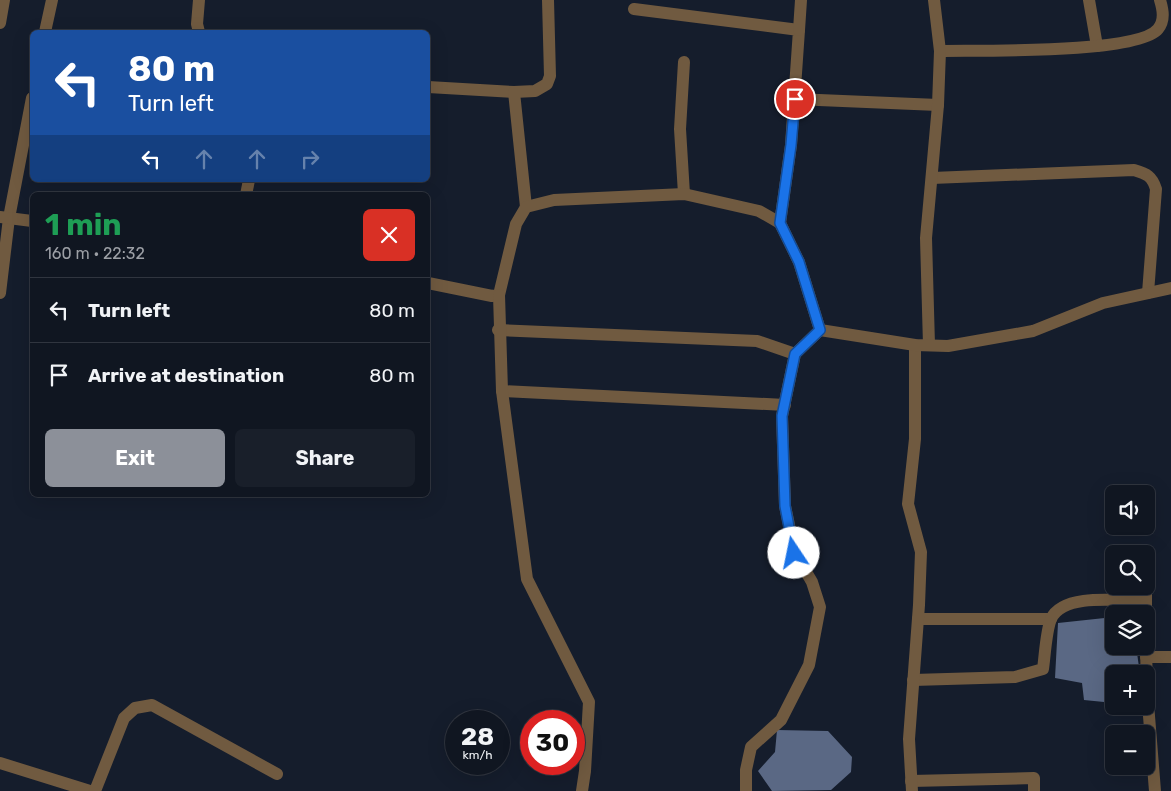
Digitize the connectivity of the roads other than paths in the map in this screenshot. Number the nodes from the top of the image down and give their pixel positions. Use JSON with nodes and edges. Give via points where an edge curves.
{"nodes":[{"id":1,"x":4,"y":0,"type":"edge"},
{"id":2,"x":52,"y":0,"type":"edge"},
{"id":3,"x":548,"y":0,"type":"edge"},
{"id":4,"x":801,"y":0,"type":"edge"},
{"id":5,"x":934,"y":0,"type":"edge"},
{"id":6,"x":1089,"y":0,"type":"edge"},
{"id":7,"x":1160,"y":0,"type":"edge"},
{"id":8,"x":195,"y":1,"type":"edge"},
{"id":9,"x":634,"y":9,"type":"dead end"},
{"id":10,"x":0,"y":23,"type":"edge"},
{"id":11,"x":45,"y":30,"type":"edge"},
{"id":12,"x":198,"y":30,"type":"edge"},
{"id":13,"x":799,"y":30,"type":"junction"},
{"id":14,"x":1097,"y":46,"type":"junction"},
{"id":15,"x":940,"y":51,"type":"junction"},
{"id":16,"x":684,"y":62,"type":"dead end"},
{"id":17,"x":430,"y":87,"type":"edge"},
{"id":18,"x":514,"y":92,"type":"junction"},
{"id":19,"x":795,"y":99,"type":"junction"},
{"id":20,"x":938,"y":105,"type":"junction"},
{"id":21,"x":30,"y":107,"type":"edge"},
{"id":22,"x":932,"y":178,"type":"junction"},
{"id":23,"x":684,"y":194,"type":"junction"},
{"id":24,"x":526,"y":207,"type":"junction"},
{"id":25,"x":5,"y":218,"type":"edge"},
{"id":26,"x":30,"y":221,"type":"edge"},
{"id":27,"x":780,"y":223,"type":"junction"},
{"id":28,"x":430,"y":283,"type":"edge"},
{"id":29,"x":1171,"y":288,"type":"edge"},
{"id":30,"x":0,"y":293,"type":"edge"},
{"id":31,"x":1148,"y":293,"type":"junction"},
{"id":32,"x":499,"y":295,"type":"junction"},
{"id":33,"x":498,"y":330,"type":"junction"},
{"id":34,"x":820,"y":330,"type":"junction"},
{"id":35,"x":915,"y":345,"type":"junction"},
{"id":36,"x":929,"y":345,"type":"junction"},
{"id":37,"x":795,"y":354,"type":"junction"},
{"id":38,"x":502,"y":391,"type":"junction"},
{"id":39,"x":784,"y":405,"type":"junction"},
{"id":40,"x":1146,"y":595,"type":"edge"},
{"id":41,"x":1146,"y":600,"type":"junction"},
{"id":42,"x":1146,"y":605,"type":"edge"},
{"id":43,"x":918,"y":619,"type":"junction"},
{"id":44,"x":1051,"y":619,"type":"junction"},
{"id":45,"x":1155,"y":654,"type":"edge"},
{"id":46,"x":1146,"y":655,"type":"edge"},
{"id":47,"x":1171,"y":658,"type":"edge"},
{"id":48,"x":913,"y":680,"type":"junction"},
{"id":49,"x":0,"y":763,"type":"edge"},
{"id":50,"x":277,"y":774,"type":"dead end"},
{"id":51,"x":912,"y":786,"type":"edge"},
{"id":52,"x":90,"y":791,"type":"edge"},
{"id":53,"x":95,"y":791,"type":"edge"},
{"id":54,"x":582,"y":791,"type":"edge"},
{"id":55,"x":746,"y":791,"type":"edge"},
{"id":56,"x":1034,"y":791,"type":"edge"},
{"id":57,"x":1155,"y":791,"type":"edge"}],
"edges":[{"from":1,"to":10,"type":"street"},
{"from":2,"to":11,"type":"street"},
{"from":3,"to":18,"type":"street","via":[[550,76],[547,84],[535,91]]},
{"from":4,"to":13,"type":"street"},
{"from":5,"to":15,"type":"street"},
{"from":6,"to":14,"type":"street"},
{"from":7,"to":14,"type":"street","via":[[1163,21],[1158,30],[1135,41]]},
{"from":8,"to":12,"type":"street"},
{"from":9,"to":13,"type":"street"},
{"from":13,"to":19,"type":"street"},
{"from":14,"to":15,"type":"street"},
{"from":15,"to":20,"type":"street"},
{"from":16,"to":23,"type":"street","via":[[680,129]]},
{"from":17,"to":18,"type":"street"},
{"from":18,"to":24,"type":"street"},
{"from":19,"to":20,"type":"street"},
{"from":19,"to":27,"type":"street"},
{"from":20,"to":22,"type":"street"},
{"from":21,"to":25,"type":"street"},
{"from":22,"to":31,"type":"street","via":[[1134,170],[1147,174],[1153,179],[1156,189]]},
{"from":22,"to":36,"type":"street","via":[[926,238]]},
{"from":23,"to":24,"type":"street","via":[[577,198]]},
{"from":23,"to":27,"type":"street","via":[[759,211]]},
{"from":24,"to":32,"type":"street","via":[[516,224]]},
{"from":25,"to":26,"type":"street"},
{"from":25,"to":30,"type":"street"},
{"from":27,"to":34,"type":"street","via":[[799,262]]},
{"from":28,"to":32,"type":"street"},
{"from":29,"to":31,"type":"street"},
{"from":31,"to":36,"type":"street","via":[[1103,303],[1033,332],[948,346]]},
{"from":32,"to":33,"type":"street"},
{"from":33,"to":37,"type":"street","via":[[758,341]]},
{"from":33,"to":38,"type":"street"},
{"from":34,"to":35,"type":"street"},
{"from":34,"to":37,"type":"street"},
{"from":35,"to":36,"type":"street"},
{"from":35,"to":43,"type":"street","via":[[915,439],[908,504],[921,552]]},
{"from":37,"to":39,"type":"street"},
{"from":38,"to":39,"type":"street"},
{"from":38,"to":54,"type":"street","via":[[527,579],[589,702]]},
{"from":39,"to":55,"type":"street","via":[[785,506],[794,553],[812,582],[820,607],[809,665],[781,720],[751,747]]},
{"from":40,"to":41,"type":"street"},
{"from":41,"to":42,"type":"street"},
{"from":41,"to":44,"type":"street","via":[[1083,600],[1062,605]]},
{"from":43,"to":44,"type":"street"},
{"from":43,"to":48,"type":"street"},
{"from":44,"to":48,"type":"street","via":[[1043,669],[1015,677]]},
{"from":45,"to":47,"type":"street"},
{"from":46,"to":57,"type":"street"},
{"from":48,"to":51,"type":"street","via":[[908,738]]},
{"from":49,"to":52,"type":"street"},
{"from":50,"to":53,"type":"street","via":[[152,704],[135,708],[124,718]]},
{"from":51,"to":56,"type":"street","via":[[1034,778]]}]}
